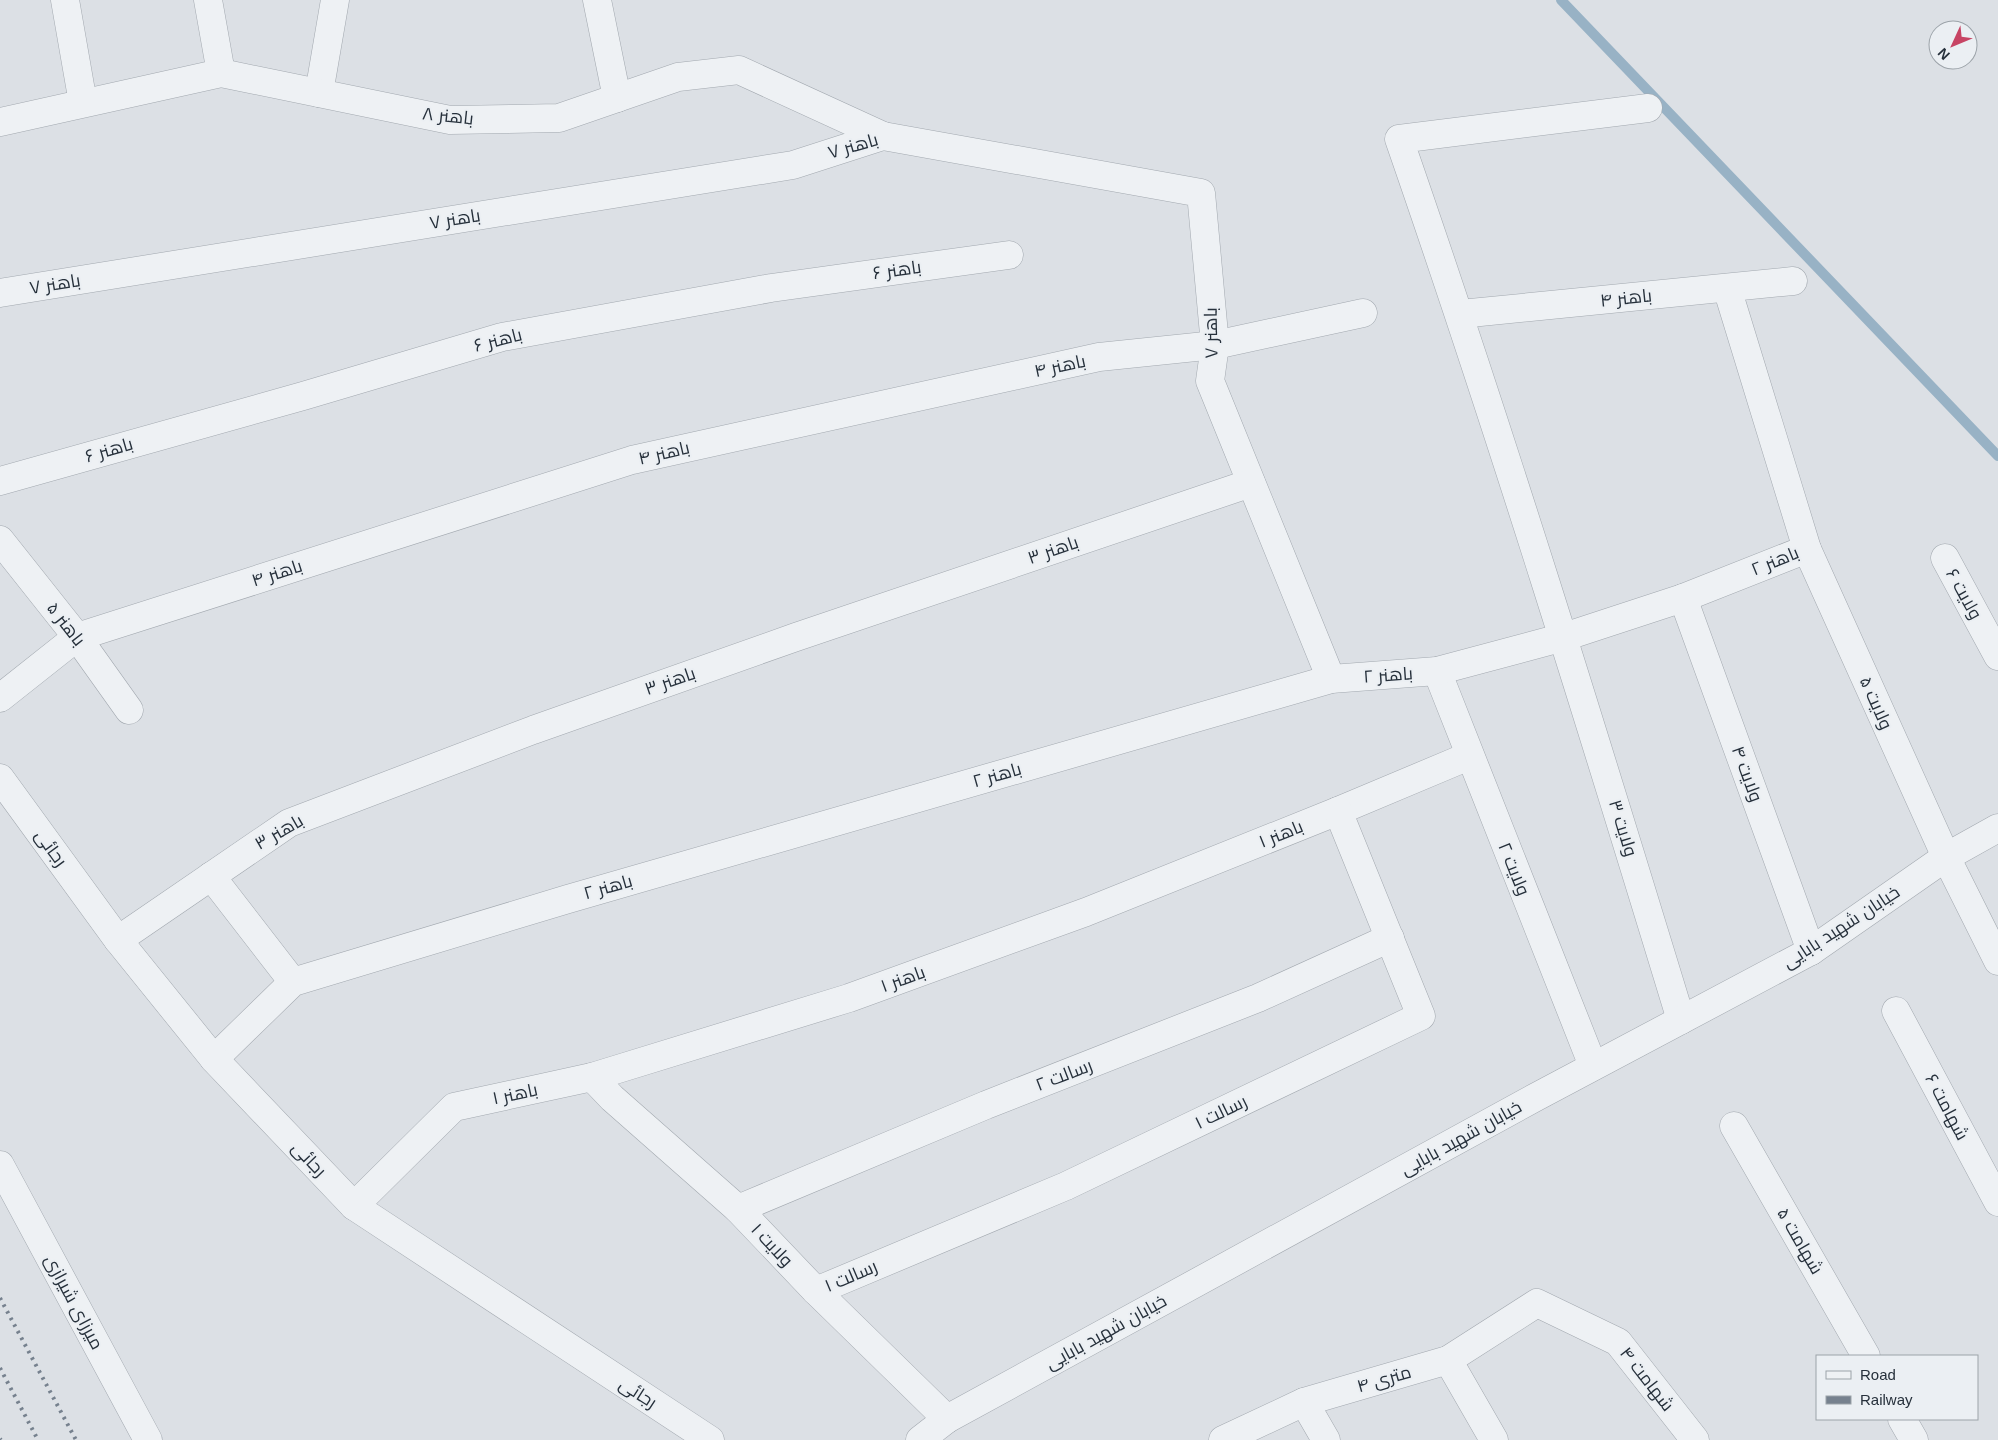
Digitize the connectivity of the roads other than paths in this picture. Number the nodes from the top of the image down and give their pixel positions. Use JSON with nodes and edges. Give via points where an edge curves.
{"nodes":[{"id":1,"x":64,"y":0,"type":"edge"},
{"id":2,"x":208,"y":0,"type":"edge"},
{"id":3,"x":335,"y":0,"type":"edge"},
{"id":4,"x":597,"y":0,"type":"edge"},
{"id":5,"x":221,"y":73,"type":"junction"},
{"id":6,"x":319,"y":93,"type":"junction"},
{"id":7,"x":617,"y":98,"type":"junction"},
{"id":8,"x":83,"y":103,"type":"junction"},
{"id":9,"x":1648,"y":108,"type":"dead end"},
{"id":10,"x":0,"y":122,"type":"edge"},
{"id":11,"x":883,"y":136,"type":"junction"},
{"id":12,"x":1009,"y":255,"type":"dead end"},
{"id":13,"x":1793,"y":281,"type":"dead end"},
{"id":14,"x":1727,"y":288,"type":"junction"},
{"id":15,"x":0,"y":293,"type":"edge"},
{"id":16,"x":1363,"y":313,"type":"dead end"},
{"id":17,"x":1460,"y":314,"type":"junction"},
{"id":18,"x":1215,"y":345,"type":"junction"},
{"id":19,"x":0,"y":481,"type":"edge"},
{"id":20,"x":1251,"y":483,"type":"junction"},
{"id":21,"x":0,"y":540,"type":"edge"},
{"id":22,"x":1807,"y":549,"type":"junction"},
{"id":23,"x":1944,"y":558,"type":"dead end"},
{"id":24,"x":1683,"y":598,"type":"junction"},
{"id":25,"x":77,"y":637,"type":"junction"},
{"id":26,"x":1564,"y":637,"type":"junction"},
{"id":27,"x":1998,"y":656,"type":"edge"},
{"id":28,"x":1437,"y":671,"type":"junction"},
{"id":29,"x":1331,"y":679,"type":"junction"},
{"id":30,"x":0,"y":698,"type":"edge"},
{"id":31,"x":129,"y":710,"type":"dead end"},
{"id":32,"x":1469,"y":756,"type":"junction"},
{"id":33,"x":0,"y":778,"type":"edge"},
{"id":34,"x":1338,"y":811,"type":"junction"},
{"id":35,"x":1998,"y":828,"type":"edge"},
{"id":36,"x":1946,"y":857,"type":"junction"},
{"id":37,"x":211,"y":876,"type":"junction"},
{"id":38,"x":1390,"y":938,"type":"junction"},
{"id":39,"x":118,"y":940,"type":"junction"},
{"id":40,"x":1811,"y":950,"type":"junction"},
{"id":41,"x":1998,"y":960,"type":"edge"},
{"id":42,"x":294,"y":982,"type":"junction"},
{"id":43,"x":1896,"y":1011,"type":"dead end"},
{"id":44,"x":1681,"y":1020,"type":"junction"},
{"id":45,"x":214,"y":1059,"type":"junction"},
{"id":46,"x":1593,"y":1066,"type":"junction"},
{"id":47,"x":592,"y":1077,"type":"junction"},
{"id":48,"x":1734,"y":1126,"type":"dead end"},
{"id":49,"x":0,"y":1165,"type":"edge"},
{"id":50,"x":1998,"y":1202,"type":"edge"},
{"id":51,"x":354,"y":1206,"type":"junction"},
{"id":52,"x":738,"y":1209,"type":"junction"},
{"id":53,"x":816,"y":1291,"type":"junction"},
{"id":54,"x":1537,"y":1302,"type":"joint"},
{"id":55,"x":1865,"y":1355,"type":"edge"},
{"id":56,"x":1448,"y":1360,"type":"junction"},
{"id":57,"x":1304,"y":1402,"type":"junction"},
{"id":58,"x":947,"y":1419,"type":"junction"},
{"id":59,"x":1903,"y":1420,"type":"edge"},
{"id":60,"x":148,"y":1440,"type":"edge"},
{"id":61,"x":710,"y":1440,"type":"edge"},
{"id":62,"x":920,"y":1440,"type":"edge"},
{"id":63,"x":1223,"y":1440,"type":"edge"},
{"id":64,"x":1326,"y":1440,"type":"edge"},
{"id":65,"x":1494,"y":1440,"type":"edge"},
{"id":66,"x":1695,"y":1440,"type":"edge"},
{"id":67,"x":1914,"y":1440,"type":"edge"}],
"edges":[{"from":1,"to":8,"type":"street"},
{"from":2,"to":5,"type":"street"},
{"from":3,"to":6,"type":"street"},
{"from":4,"to":7,"type":"street"},
{"from":5,"to":6,"type":"street","name":"باهنر ۸"},
{"from":5,"to":8,"type":"street","name":"باهنر ۸"},
{"from":6,"to":7,"type":"street","name":"باهنر ۸","via":[[450,120],[559,118]]},
{"from":7,"to":11,"type":"street","name":"باهنر ۸","via":[[678,77],[739,70]]},
{"from":8,"to":10,"type":"street","name":"باهنر ۸"},
{"from":9,"to":17,"type":"street","name":"ولایت ۳","via":[[1399,138]]},
{"from":11,"to":15,"type":"street","name":"باهنر ۷","via":[[792,165]]},
{"from":11,"to":18,"type":"street","name":"باهنر ۷","via":[[1201,193]]},
{"from":12,"to":19,"type":"street","name":"باهنر ۶","via":[[771,288],[502,337]]},
{"from":13,"to":14,"type":"street","name":"باهنر ۴"},
{"from":14,"to":17,"type":"street","name":"باهنر ۴"},
{"from":14,"to":22,"type":"street","name":"ولایت ۵"},
{"from":16,"to":18,"type":"street","name":"باهنر ۴"},
{"from":17,"to":26,"type":"street","name":"ولایت ۳"},
{"from":18,"to":20,"type":"street","name":"باهنر ۷","via":[[1210,381]]},
{"from":18,"to":25,"type":"street","name":"باهنر ۴","via":[[1099,357],[632,460]]},
{"from":20,"to":29,"type":"street","name":"باهنر ۷"},
{"from":20,"to":37,"type":"street","name":"باهنر ۳","via":[[524,733],[289,823]]},
{"from":21,"to":25,"type":"street","name":"باهنر ۵"},
{"from":22,"to":24,"type":"street","name":"باهنر ۲"},
{"from":22,"to":36,"type":"street","name":"ولایت ۵"},
{"from":23,"to":27,"type":"street","name":"ولایت ۶"},
{"from":24,"to":26,"type":"street","name":"باهنر ۲"},
{"from":24,"to":40,"type":"street","name":"ولایت ۴"},
{"from":25,"to":30,"type":"street","name":"باهنر ۴"},
{"from":25,"to":31,"type":"street","name":"باهنر ۵"},
{"from":26,"to":28,"type":"street","name":"باهنر ۲"},
{"from":26,"to":44,"type":"street","name":"ولایت ۳"},
{"from":28,"to":29,"type":"street","name":"باهنر ۲"},
{"from":28,"to":32,"type":"street","name":"ولایت ۲"},
{"from":29,"to":42,"type":"street","name":"باهنر ۲","via":[[568,899]]},
{"from":32,"to":34,"type":"street","name":"باهنر ۱"},
{"from":32,"to":46,"type":"street","name":"ولایت ۲"},
{"from":33,"to":39,"type":"street","name":"رجائی"},
{"from":34,"to":38,"type":"street","name":"رسالت ۱"},
{"from":34,"to":47,"type":"street","name":"باهنر ۱","via":[[1086,912],[849,998]]},
{"from":35,"to":36,"type":"street","name":"خیابان شهید بابایی"},
{"from":36,"to":40,"type":"street","name":"خیابان شهید بابایی"},
{"from":36,"to":41,"type":"street","name":"ولایت ۵"},
{"from":37,"to":39,"type":"street","name":"باهنر ۳"},
{"from":37,"to":42,"type":"street"},
{"from":38,"to":52,"type":"street","name":"رسالت ۲","via":[[1258,998],[986,1105]]},
{"from":38,"to":53,"type":"street","name":"رسالت ۱","via":[[1421,1016],[1066,1186]]},
{"from":39,"to":45,"type":"street","name":"رجائی"},
{"from":40,"to":44,"type":"street","name":"خیابان شهید بابایی"},
{"from":42,"to":45,"type":"street","name":"باهنر ۲"},
{"from":43,"to":50,"type":"street","name":"شهامت ۶"},
{"from":44,"to":46,"type":"street","name":"خیابان شهید بابایی"},
{"from":45,"to":51,"type":"street","name":"رجائی"},
{"from":46,"to":58,"type":"street","name":"خیابان شهید بابایی"},
{"from":47,"to":51,"type":"street","name":"باهنر ۱","via":[[454,1107]]},
{"from":47,"to":52,"type":"street","name":"ولایت ۱"},
{"from":48,"to":55,"type":"street","name":"شهامت ۵"},
{"from":49,"to":60,"type":"street","name":"میرزای شیرازی"},
{"from":51,"to":61,"type":"street","name":"رجائی"},
{"from":52,"to":53,"type":"street","name":"ولایت ۱"},
{"from":53,"to":58,"type":"street","name":"ولایت ۱"},
{"from":54,"to":56,"type":"street","name":"۴ متری"},
{"from":54,"to":66,"type":"street","name":"شهامت ۴","via":[[1618,1342]]},
{"from":56,"to":57,"type":"street","name":"۴ متری"},
{"from":56,"to":65,"type":"street"},
{"from":57,"to":63,"type":"street","name":"۴ متری"},
{"from":57,"to":64,"type":"street"},
{"from":58,"to":62,"type":"street","name":"خیابان شهید بابایی"},
{"from":59,"to":67,"type":"street"}]}
